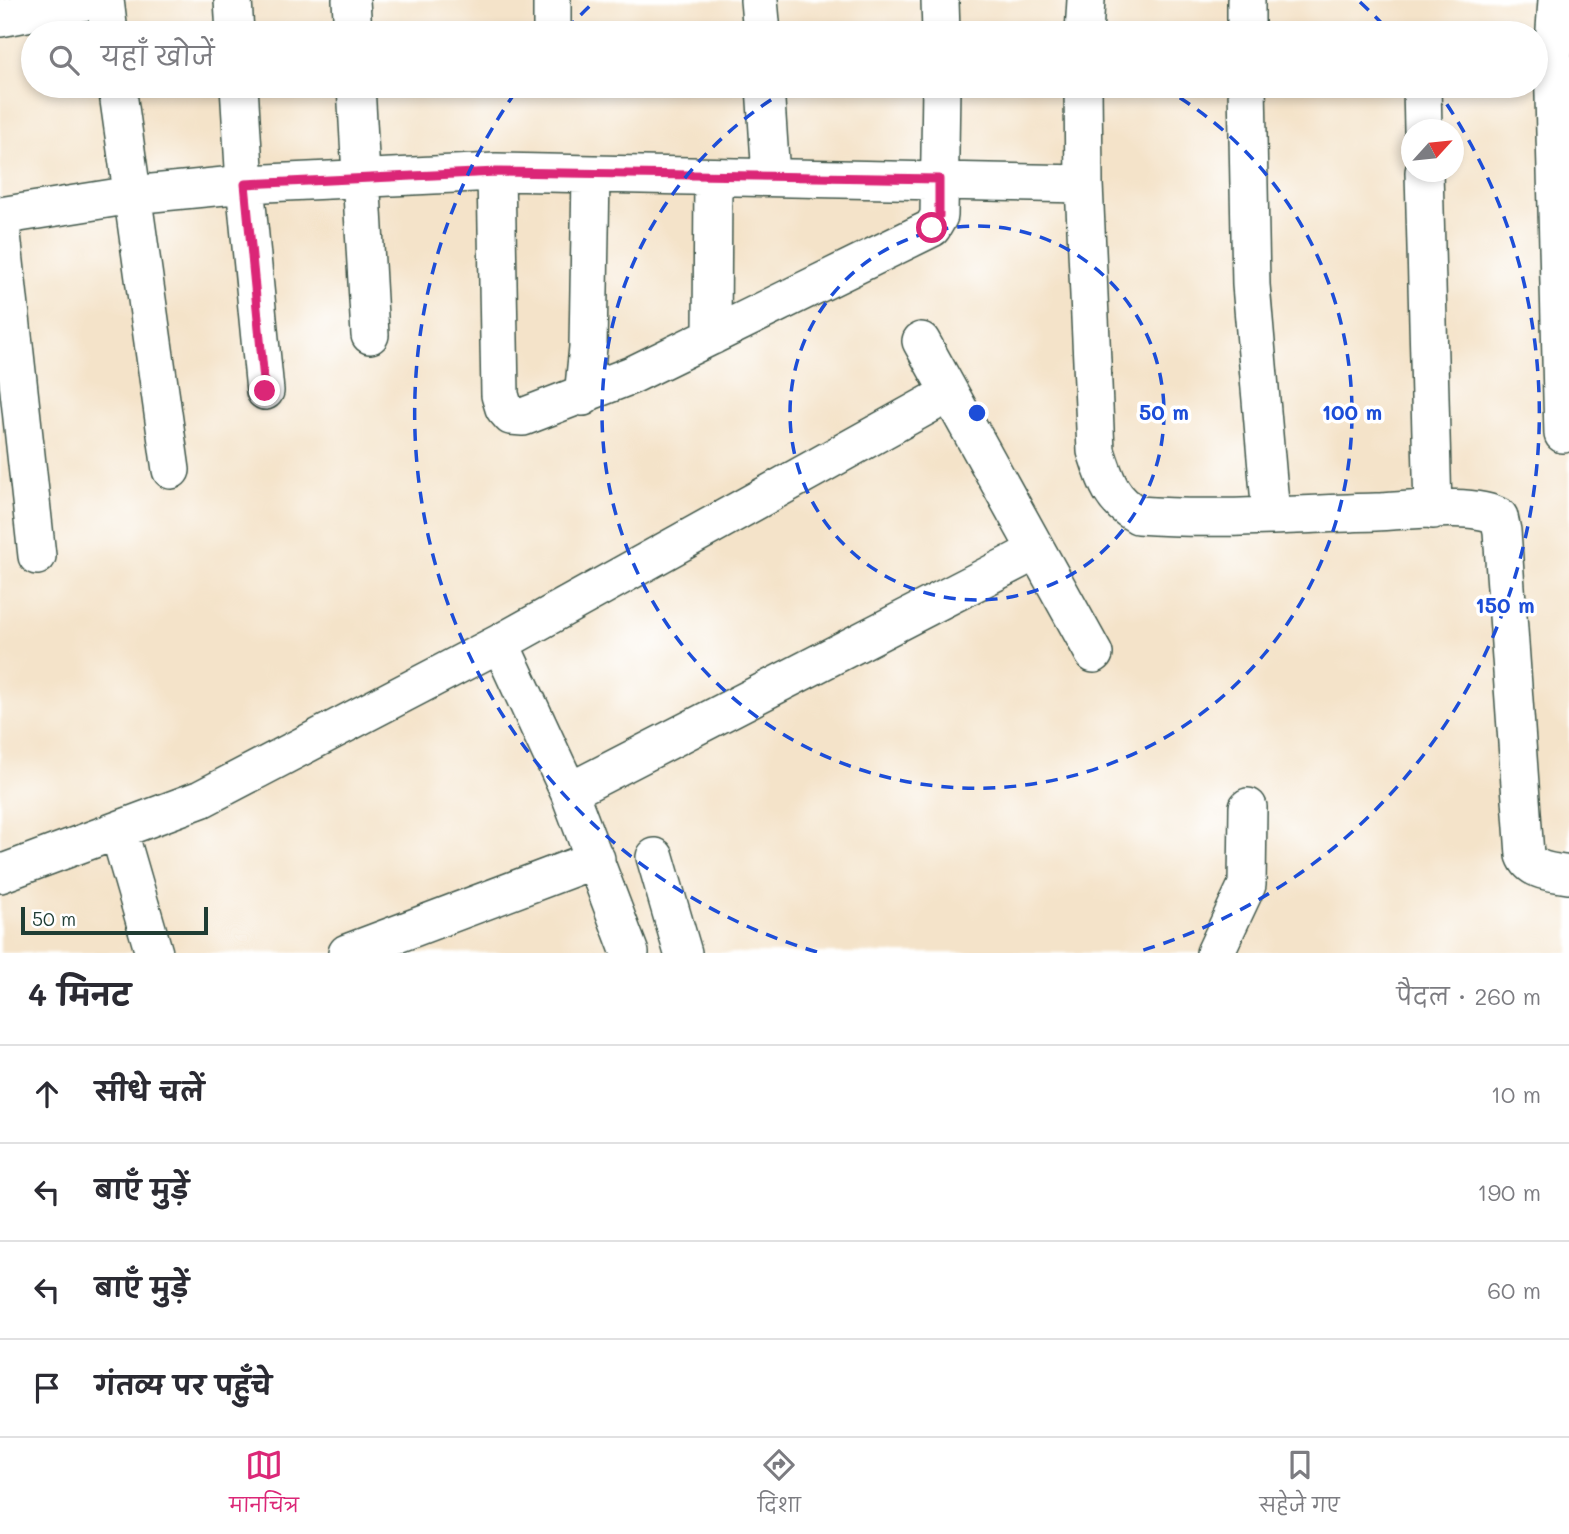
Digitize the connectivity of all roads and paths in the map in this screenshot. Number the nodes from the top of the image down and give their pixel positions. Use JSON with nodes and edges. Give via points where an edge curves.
{"nodes":[{"id":1,"x":93,"y":0,"type":"edge"},
{"id":2,"x":105,"y":0,"type":"edge"},
{"id":3,"x":233,"y":0,"type":"edge"},
{"id":4,"x":351,"y":0,"type":"edge"},
{"id":5,"x":552,"y":0,"type":"edge"},
{"id":6,"x":759,"y":0,"type":"edge"},
{"id":7,"x":940,"y":0,"type":"edge"},
{"id":8,"x":1086,"y":0,"type":"edge"},
{"id":9,"x":1246,"y":0,"type":"edge"},
{"id":10,"x":1557,"y":0,"type":"edge"},
{"id":11,"x":0,"y":18,"type":"edge"},
{"id":12,"x":108,"y":21,"type":"edge"},
{"id":13,"x":234,"y":21,"type":"edge"},
{"id":14,"x":352,"y":21,"type":"edge"},
{"id":15,"x":552,"y":21,"type":"edge"},
{"id":16,"x":761,"y":21,"type":"edge"},
{"id":17,"x":941,"y":21,"type":"edge"},
{"id":18,"x":1085,"y":21,"type":"edge"},
{"id":19,"x":1246,"y":21,"type":"edge"},
{"id":20,"x":1553,"y":58,"type":"edge"},
{"id":21,"x":119,"y":98,"type":"edge"},
{"id":22,"x":240,"y":98,"type":"edge"},
{"id":23,"x":357,"y":98,"type":"edge"},
{"id":24,"x":766,"y":98,"type":"edge"},
{"id":25,"x":941,"y":98,"type":"edge"},
{"id":26,"x":1083,"y":98,"type":"edge"},
{"id":27,"x":1247,"y":98,"type":"edge"},
{"id":28,"x":1422,"y":98,"type":"edge"},
{"id":29,"x":1423,"y":119,"type":"edge"},
{"id":30,"x":496,"y":172,"type":"junction"},
{"id":31,"x":591,"y":175,"type":"junction"},
{"id":32,"x":713,"y":177,"type":"junction"},
{"id":33,"x":771,"y":177,"type":"junction"},
{"id":34,"x":360,"y":178,"type":"junction"},
{"id":35,"x":939,"y":179,"type":"junction"},
{"id":36,"x":1424,"y":182,"type":"edge"},
{"id":37,"x":245,"y":184,"type":"junction"},
{"id":38,"x":1084,"y":184,"type":"junction"},
{"id":39,"x":132,"y":195,"type":"junction"},
{"id":40,"x":0,"y":216,"type":"edge"},
{"id":41,"x":370,"y":335,"type":"dead end"},
{"id":42,"x":712,"y":336,"type":"junction"},
{"id":43,"x":921,"y":341,"type":"dead end"},
{"id":44,"x":265,"y":391,"type":"dead end"},
{"id":45,"x":948,"y":394,"type":"junction"},
{"id":46,"x":583,"y":397,"type":"junction"},
{"id":47,"x":1563,"y":434,"type":"dead end"},
{"id":48,"x":171,"y":470,"type":"dead end"},
{"id":49,"x":1433,"y":510,"type":"junction"},
{"id":50,"x":1271,"y":515,"type":"junction"},
{"id":51,"x":1036,"y":551,"type":"junction"},
{"id":52,"x":37,"y":556,"type":"dead end"},
{"id":53,"x":500,"y":643,"type":"junction"},
{"id":54,"x":1094,"y":654,"type":"dead end"},
{"id":55,"x":569,"y":792,"type":"junction"},
{"id":56,"x":1248,"y":807,"type":"dead end"},
{"id":57,"x":119,"y":832,"type":"junction"},
{"id":58,"x":655,"y":857,"type":"dead end"},
{"id":59,"x":596,"y":859,"type":"junction"},
{"id":60,"x":0,"y":874,"type":"edge"},
{"id":61,"x":1569,"y":875,"type":"edge"},
{"id":62,"x":154,"y":953,"type":"edge"},
{"id":63,"x":347,"y":953,"type":"edge"},
{"id":64,"x":630,"y":953,"type":"edge"},
{"id":65,"x":682,"y":953,"type":"edge"},
{"id":66,"x":1215,"y":953,"type":"edge"}],
"edges":[{"from":1,"to":11,"type":"street"},
{"from":2,"to":12,"type":"street"},
{"from":3,"to":13,"type":"street"},
{"from":4,"to":14,"type":"street"},
{"from":5,"to":15,"type":"street"},
{"from":6,"to":16,"type":"street"},
{"from":7,"to":17,"type":"street"},
{"from":8,"to":18,"type":"street"},
{"from":9,"to":19,"type":"street"},
{"from":10,"to":20,"type":"street"},
{"from":20,"to":47,"type":"street"},
{"from":21,"to":39,"type":"street"},
{"from":22,"to":37,"type":"street"},
{"from":23,"to":34,"type":"street"},
{"from":24,"to":33,"type":"street"},
{"from":25,"to":35,"type":"street"},
{"from":26,"to":38,"type":"street"},
{"from":27,"to":50,"type":"street","via":[[1251,285]]},
{"from":28,"to":29,"type":"street"},
{"from":30,"to":31,"type":"street"},
{"from":30,"to":34,"type":"street"},
{"from":30,"to":46,"type":"street","via":[[500,395],[504,408],[511,416],[523,417]]},
{"from":31,"to":32,"type":"street"},
{"from":31,"to":46,"type":"street"},
{"from":32,"to":33,"type":"street"},
{"from":32,"to":42,"type":"street"},
{"from":33,"to":35,"type":"street"},
{"from":34,"to":37,"type":"street"},
{"from":34,"to":41,"type":"street"},
{"from":35,"to":38,"type":"street"},
{"from":35,"to":42,"type":"street","via":[[939,216],[932,228]]},
{"from":36,"to":49,"type":"street"},
{"from":37,"to":39,"type":"street"},
{"from":37,"to":44,"type":"street"},
{"from":38,"to":50,"type":"street","via":[[1097,451],[1106,484],[1120,506],[1139,515]]},
{"from":39,"to":40,"type":"street"},
{"from":39,"to":48,"type":"street"},
{"from":40,"to":52,"type":"street"},
{"from":42,"to":46,"type":"street"},
{"from":43,"to":45,"type":"street"},
{"from":45,"to":51,"type":"street"},
{"from":45,"to":53,"type":"street"},
{"from":49,"to":50,"type":"street"},
{"from":49,"to":61,"type":"street","via":[[1489,512],[1499,517],[1525,855],[1535,868]]},
{"from":51,"to":54,"type":"street"},
{"from":51,"to":55,"type":"street"},
{"from":53,"to":55,"type":"street"},
{"from":53,"to":57,"type":"street","via":[[201,799]]},
{"from":55,"to":59,"type":"street"},
{"from":56,"to":66,"type":"street","via":[[1247,885]]},
{"from":57,"to":60,"type":"street"},
{"from":57,"to":62,"type":"street"},
{"from":58,"to":65,"type":"street"},
{"from":59,"to":63,"type":"street"},
{"from":59,"to":64,"type":"street"}]}
